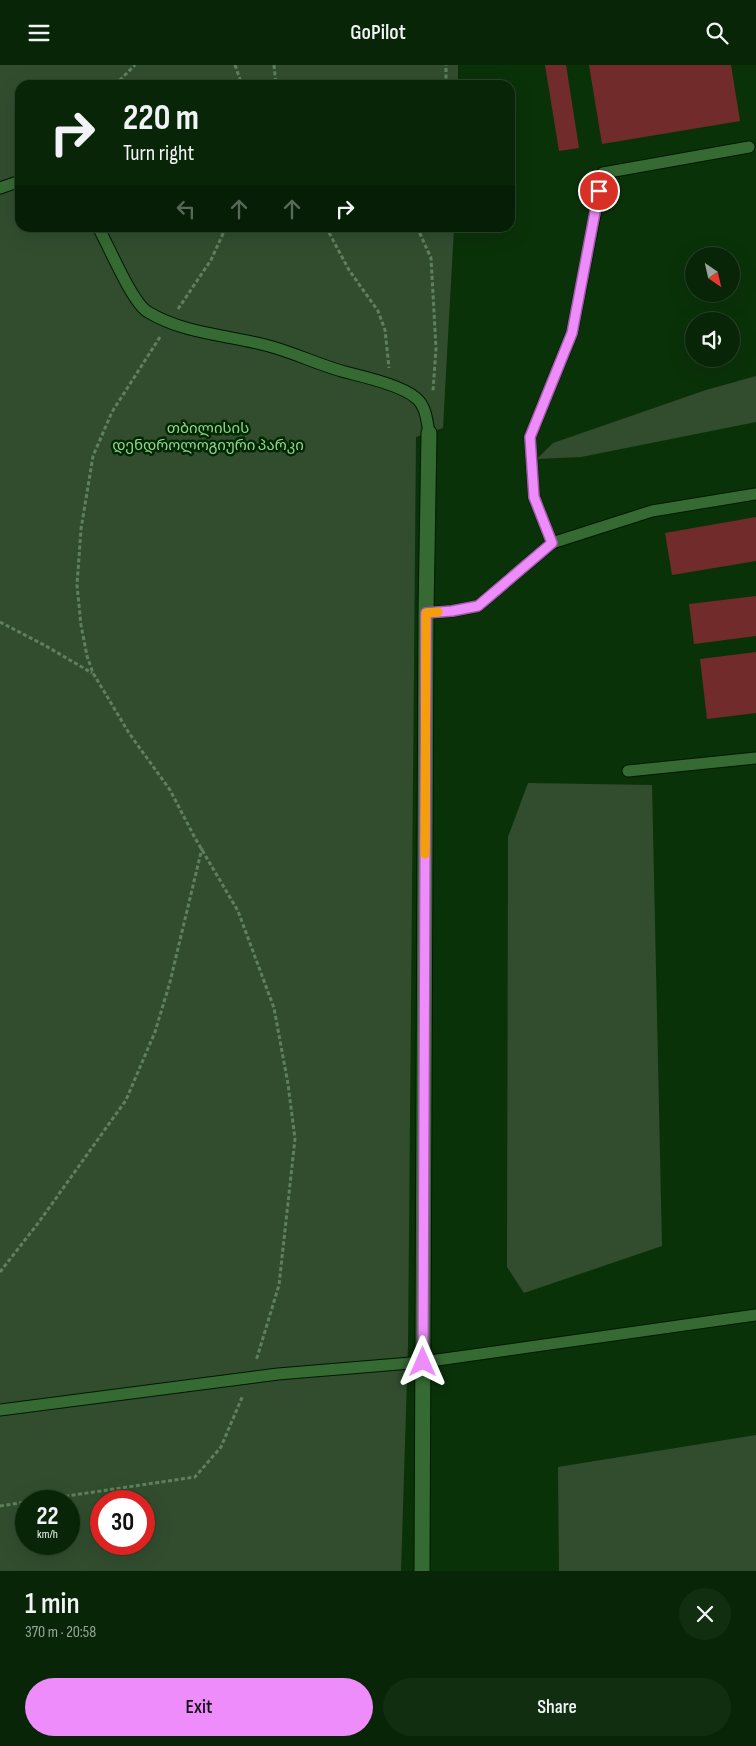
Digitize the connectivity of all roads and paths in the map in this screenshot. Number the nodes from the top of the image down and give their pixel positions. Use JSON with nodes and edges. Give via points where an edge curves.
{"nodes":[{"id":1,"x":135,"y":65,"type":"edge"},
{"id":2,"x":235,"y":65,"type":"edge"},
{"id":3,"x":274,"y":65,"type":"edge"},
{"id":4,"x":446,"y":65,"type":"edge"},
{"id":5,"x":120,"y":80,"type":"edge"},
{"id":6,"x":240,"y":80,"type":"edge"},
{"id":7,"x":276,"y":80,"type":"edge"},
{"id":8,"x":446,"y":80,"type":"edge"},
{"id":9,"x":749,"y":147,"type":"dead end"},
{"id":10,"x":15,"y":183,"type":"edge"},
{"id":11,"x":0,"y":188,"type":"edge"},
{"id":12,"x":101,"y":232,"type":"edge"},
{"id":13,"x":224,"y":232,"type":"edge"},
{"id":14,"x":329,"y":232,"type":"edge"},
{"id":15,"x":419,"y":232,"type":"edge"},
{"id":16,"x":169,"y":323,"type":"junction"},
{"id":17,"x":391,"y":385,"type":"junction"},
{"id":18,"x":426,"y":413,"type":"junction"},
{"id":19,"x":429,"y":433,"type":"joint"},
{"id":20,"x":756,"y":494,"type":"edge"},
{"id":21,"x":552,"y":543,"type":"junction"},
{"id":22,"x":426,"y":613,"type":"junction"},
{"id":23,"x":0,"y":622,"type":"edge"},
{"id":24,"x":93,"y":673,"type":"junction"},
{"id":25,"x":756,"y":758,"type":"edge"},
{"id":26,"x":628,"y":771,"type":"dead end"},
{"id":27,"x":202,"y":848,"type":"junction"},
{"id":28,"x":0,"y":1272,"type":"edge"},
{"id":29,"x":756,"y":1315,"type":"edge"},
{"id":30,"x":423,"y":1362,"type":"junction"},
{"id":31,"x":250,"y":1378,"type":"junction"},
{"id":32,"x":0,"y":1410,"type":"edge"},
{"id":33,"x":80,"y":1494,"type":"edge"},
{"id":34,"x":15,"y":1504,"type":"edge"},
{"id":35,"x":0,"y":1506,"type":"edge"},
{"id":36,"x":422,"y":1571,"type":"edge"}],
"edges":[{"from":1,"to":5,"type":"path"},
{"from":2,"to":6,"type":"path"},
{"from":3,"to":7,"type":"path"},
{"from":4,"to":8,"type":"path"},
{"from":9,"to":21,"type":"lane","via":[[603,173],[572,333],[530,437],[534,497]]},
{"from":10,"to":11,"type":"lane"},
{"from":12,"to":16,"type":"lane","via":[[126,284],[146,311]]},
{"from":13,"to":16,"type":"path"},
{"from":14,"to":17,"type":"path","via":[[349,270],[378,311],[385,330]]},
{"from":15,"to":18,"type":"path","via":[[431,258],[435,339],[433,392]]},
{"from":16,"to":17,"type":"lane","via":[[271,347]]},
{"from":16,"to":24,"type":"path","via":[[112,412],[93,456],[81,529],[78,585],[80,625]]},
{"from":17,"to":18,"type":"lane","via":[[417,398]]},
{"from":18,"to":19,"type":"lane"},
{"from":19,"to":22,"type":"street"},
{"from":20,"to":21,"type":"lane","via":[[652,511]]},
{"from":21,"to":22,"type":"lane","via":[[478,606]]},
{"from":22,"to":30,"type":"street"},
{"from":23,"to":24,"type":"path"},
{"from":24,"to":27,"type":"path","via":[[129,733],[170,790]]},
{"from":25,"to":26,"type":"lane"},
{"from":27,"to":28,"type":"path","via":[[155,1032],[126,1100]]},
{"from":27,"to":31,"type":"path","via":[[238,911],[274,1009],[295,1139],[279,1285]]},
{"from":29,"to":30,"type":"lane"},
{"from":30,"to":31,"type":"lane"},
{"from":30,"to":36,"type":"street"},
{"from":31,"to":32,"type":"lane"},
{"from":31,"to":33,"type":"path","via":[[221,1447],[195,1477]]},
{"from":34,"to":35,"type":"path"}]}
